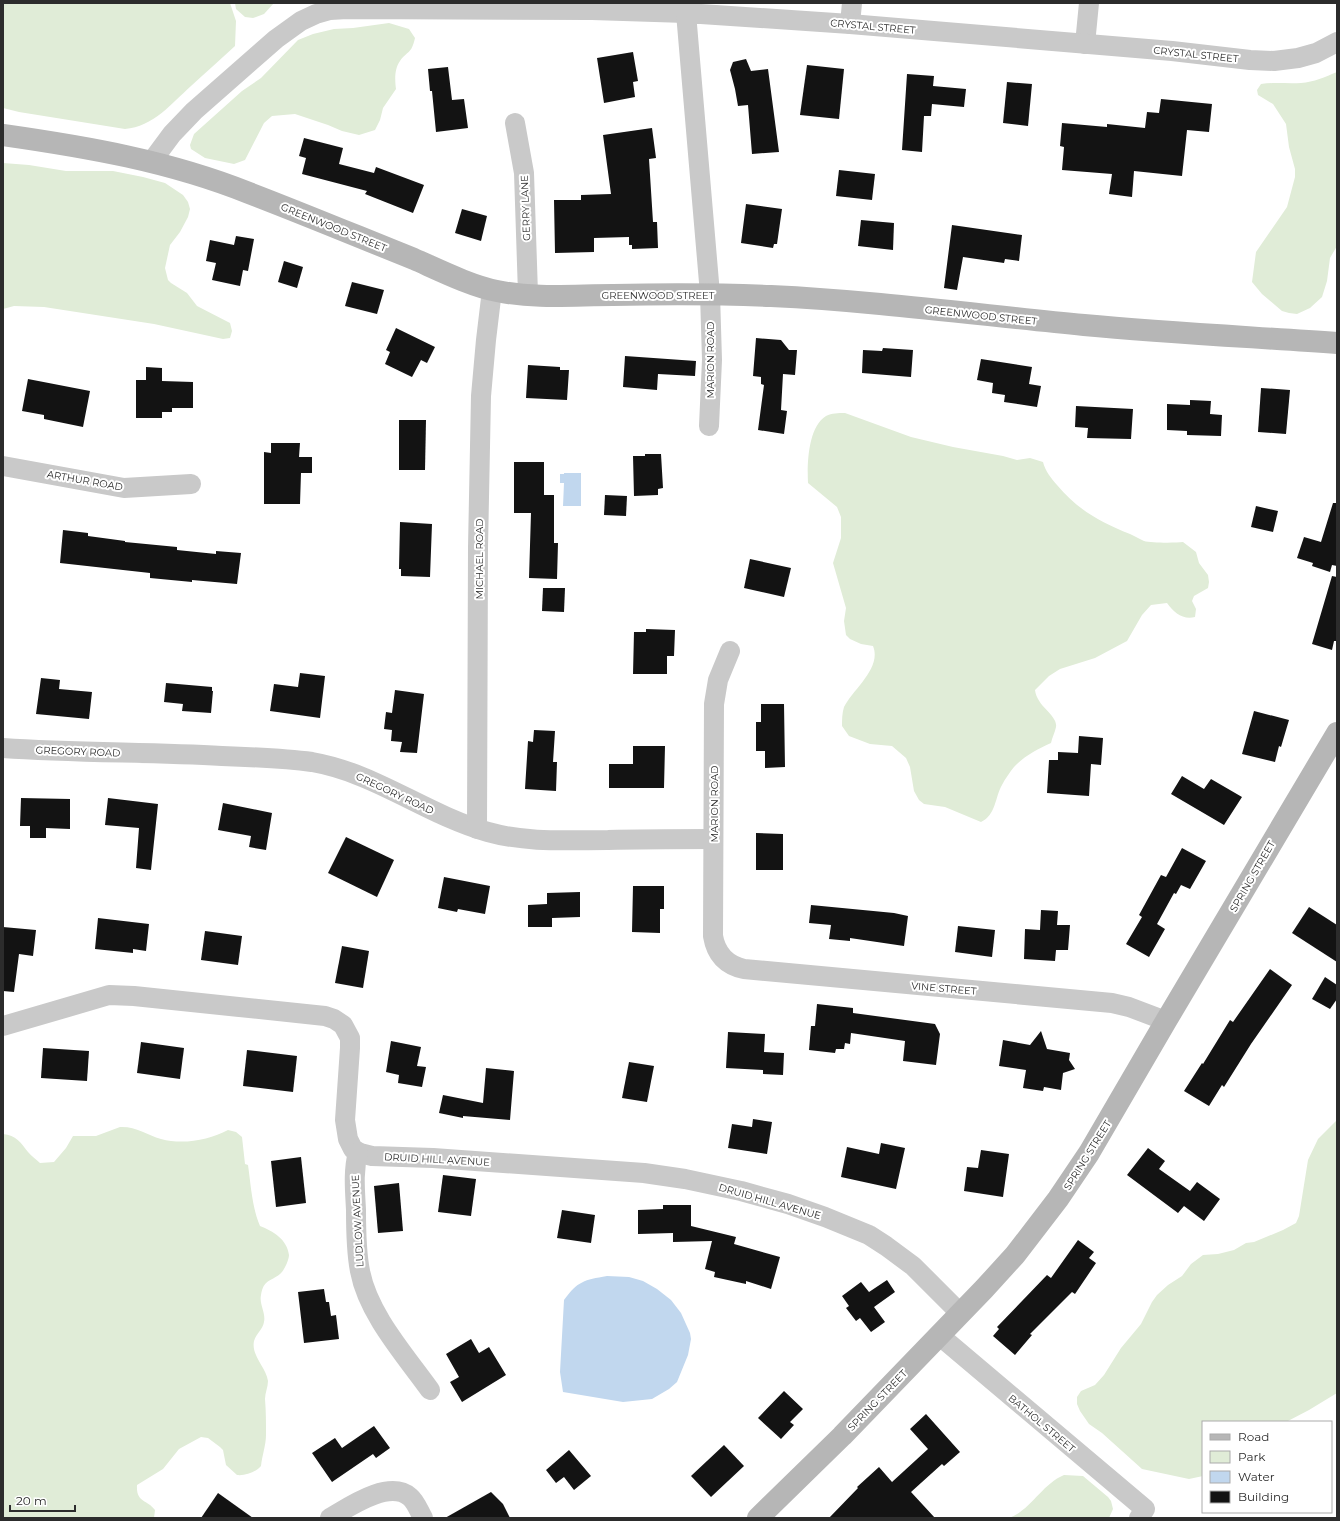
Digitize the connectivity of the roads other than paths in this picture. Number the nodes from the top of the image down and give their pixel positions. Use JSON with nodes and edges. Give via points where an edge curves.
{"nodes":[{"id":1,"x":852,"y":3,"type":"edge"},
{"id":2,"x":1089,"y":3,"type":"edge"},
{"id":3,"x":686,"y":13,"type":"junction"},
{"id":4,"x":850,"y":24,"type":"junction"},
{"id":5,"x":1337,"y":42,"type":"edge"},
{"id":6,"x":1085,"y":44,"type":"junction"},
{"id":7,"x":515,"y":123,"type":"dead end"},
{"id":8,"x":3,"y":135,"type":"edge"},
{"id":9,"x":152,"y":162,"type":"junction"},
{"id":10,"x":492,"y":290,"type":"junction"},
{"id":11,"x":528,"y":294,"type":"junction"},
{"id":12,"x":710,"y":294,"type":"junction"},
{"id":13,"x":1337,"y":343,"type":"edge"},
{"id":14,"x":709,"y":426,"type":"dead end"},
{"id":15,"x":3,"y":466,"type":"edge"},
{"id":16,"x":191,"y":484,"type":"dead end"},
{"id":17,"x":730,"y":651,"type":"dead end"},
{"id":18,"x":1337,"y":733,"type":"edge"},
{"id":19,"x":3,"y":748,"type":"edge"},
{"id":20,"x":477,"y":828,"type":"junction"},
{"id":21,"x":713,"y":840,"type":"junction"},
{"id":22,"x":722,"y":958,"type":"joint"},
{"id":23,"x":1166,"y":1021,"type":"junction"},
{"id":24,"x":3,"y":1026,"type":"edge"},
{"id":25,"x":358,"y":1152,"type":"junction"},
{"id":26,"x":960,"y":1313,"type":"junction"},
{"id":27,"x":940,"y":1336,"type":"junction"},
{"id":28,"x":430,"y":1390,"type":"dead end"},
{"id":29,"x":1142,"y":1513,"type":"edge"},
{"id":30,"x":330,"y":1518,"type":"edge"},
{"id":31,"x":423,"y":1518,"type":"edge"},
{"id":32,"x":758,"y":1518,"type":"edge"}],
"edges":[{"from":1,"to":4,"type":"street"},
{"from":2,"to":6,"type":"street"},
{"from":3,"to":4,"type":"street","name":"CRYSTAL STREET"},
{"from":3,"to":9,"type":"street","name":"CRYSTAL STREET","via":[[592,10],[330,10],[301,21],[276,39],[194,111],[172,134]]},
{"from":3,"to":12,"type":"street"},
{"from":4,"to":6,"type":"street","name":"CRYSTAL STREET"},
{"from":5,"to":6,"type":"street","name":"CRYSTAL STREET","via":[[1316,53],[1274,61]]},
{"from":7,"to":11,"type":"street","name":"GERRY LANE","via":[[524,173]]},
{"from":8,"to":9,"type":"street","name":"GREENWOOD STREET","via":[[76,146]]},
{"from":9,"to":10,"type":"street","name":"GREENWOOD STREET","via":[[225,184]]},
{"from":10,"to":11,"type":"street","name":"GREENWOOD STREET"},
{"from":10,"to":20,"type":"street","name":"MICHAEL ROAD","via":[[481,396]]},
{"from":11,"to":12,"type":"street","name":"GREENWOOD STREET"},
{"from":12,"to":13,"type":"street","name":"GREENWOOD STREET","via":[[817,299],[1086,325]]},
{"from":12,"to":14,"type":"street","name":"MARION ROAD","via":[[712,360]]},
{"from":15,"to":16,"type":"street","name":"ARTHUR ROAD","via":[[124,488]]},
{"from":17,"to":21,"type":"street","name":"MARION ROAD","via":[[714,696]]},
{"from":18,"to":23,"type":"street","name":"SPRING STREET"},
{"from":19,"to":20,"type":"street","name":"GREGORY ROAD","via":[[168,753],[314,763],[370,779],[442,815]]},
{"from":20,"to":21,"type":"street","name":"GREGORY ROAD","via":[[504,836],[549,841]]},
{"from":21,"to":22,"type":"street","name":"MARION ROAD","via":[[713,936]]},
{"from":22,"to":23,"type":"street","name":"VINE STREET","via":[[731,965],[744,969],[1112,1003]]},
{"from":23,"to":26,"type":"street","name":"SPRING STREET","via":[[1090,1153],[1066,1189],[1015,1254]]},
{"from":24,"to":25,"type":"street","via":[[114,995],[330,1017],[342,1025],[350,1038],[345,1120],[350,1145]]},
{"from":25,"to":26,"type":"street","name":"DRUID HILL AVENUE","via":[[372,1156],[644,1173],[741,1191],[825,1217],[869,1235],[913,1266]]},
{"from":25,"to":28,"type":"street","name":"LUDLOW AVENUE","via":[[354,1172],[356,1231],[364,1288],[386,1330]]},
{"from":26,"to":27,"type":"street","name":"SPRING STREET"},
{"from":27,"to":29,"type":"street","name":"BATHOL STREET"},
{"from":27,"to":32,"type":"street","name":"SPRING STREET"},
{"from":30,"to":31,"type":"street","via":[[378,1493],[390,1490],[399,1491],[412,1498]]}]}
